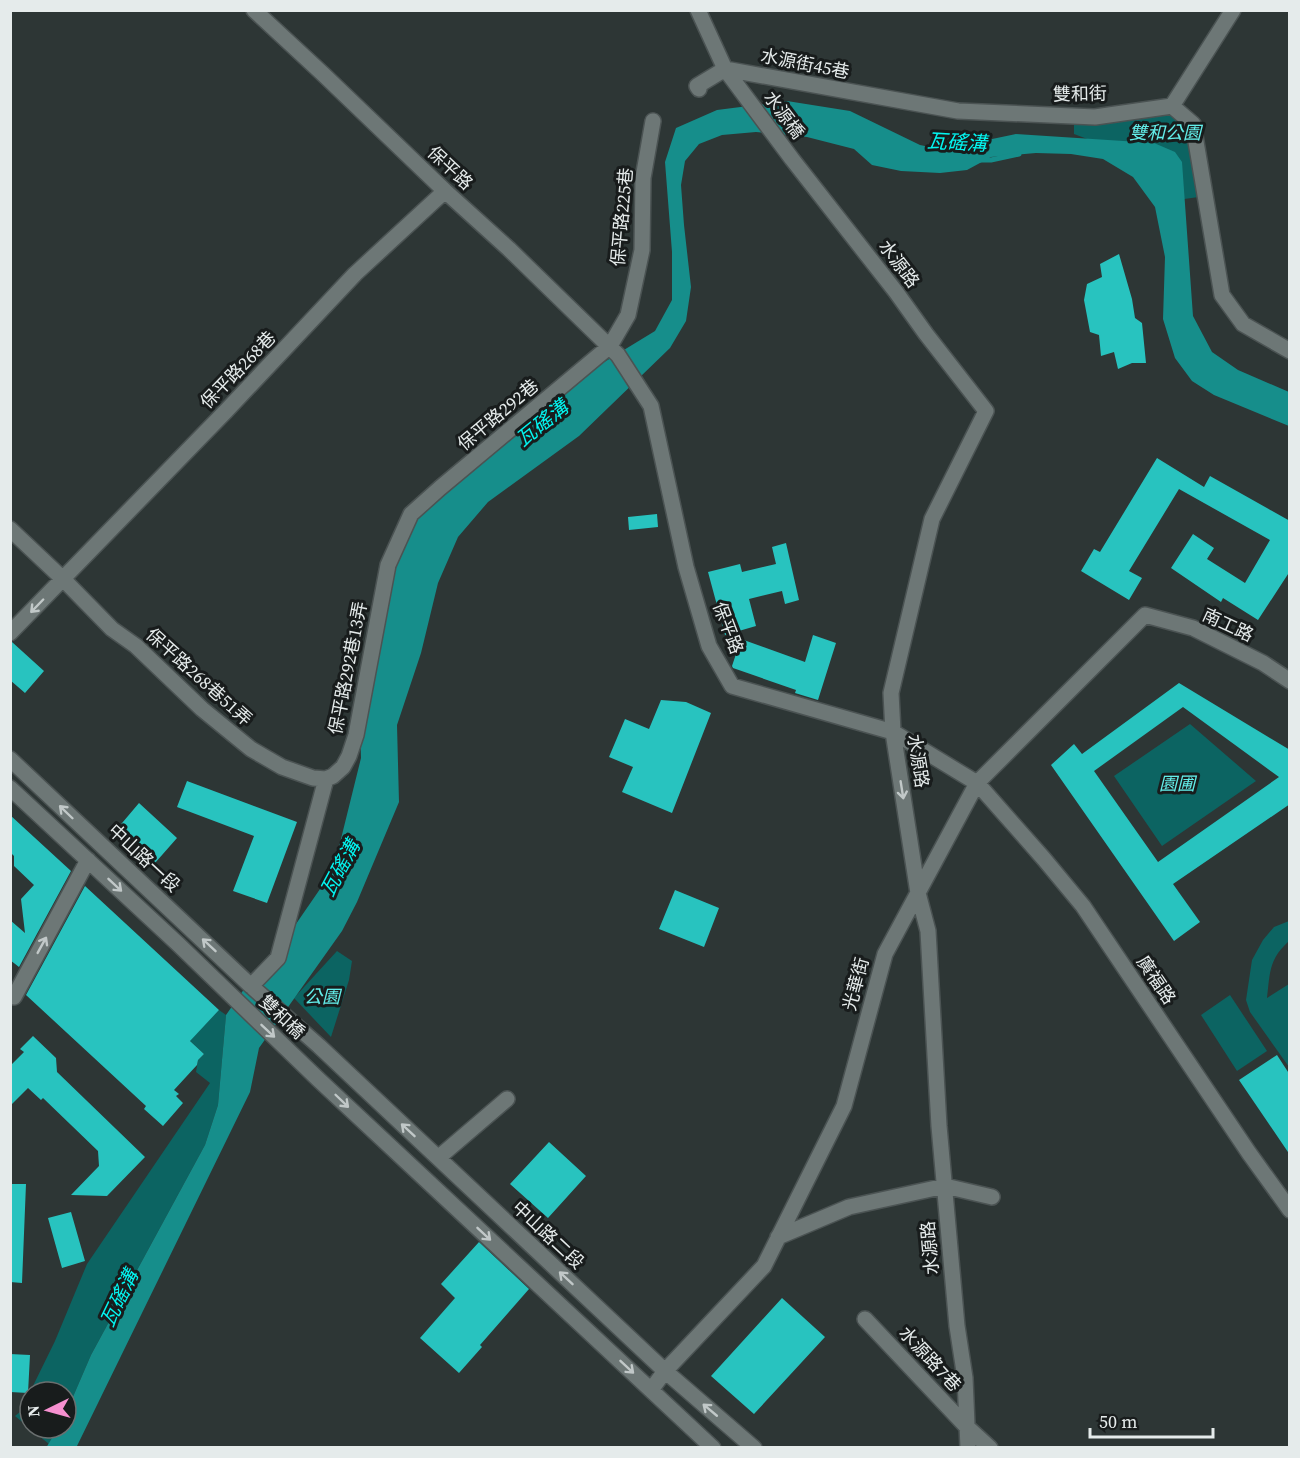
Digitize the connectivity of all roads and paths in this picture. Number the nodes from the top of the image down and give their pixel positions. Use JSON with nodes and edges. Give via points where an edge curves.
{"nodes":[{"id":1,"x":254,"y":10,"type":"edge"},
{"id":2,"x":698,"y":10,"type":"edge"},
{"id":3,"x":1233,"y":10,"type":"edge"},
{"id":4,"x":725,"y":69,"type":"junction"},
{"id":5,"x":699,"y":89,"type":"dead end"},
{"id":6,"x":877,"y":97,"type":"joint"},
{"id":7,"x":1172,"y":106,"type":"junction"},
{"id":8,"x":653,"y":121,"type":"dead end"},
{"id":9,"x":792,"y":159,"type":"joint"},
{"id":10,"x":445,"y":191,"type":"junction"},
{"id":11,"x":614,"y":351,"type":"junction"},
{"id":12,"x":1290,"y":351,"type":"edge"},
{"id":13,"x":411,"y":514,"type":"joint"},
{"id":14,"x":10,"y":529,"type":"edge"},
{"id":15,"x":63,"y":579,"type":"junction"},
{"id":16,"x":1145,"y":615,"type":"joint"},
{"id":17,"x":10,"y":633,"type":"edge"},
{"id":18,"x":1290,"y":681,"type":"edge"},
{"id":19,"x":893,"y":732,"type":"junction"},
{"id":20,"x":10,"y":759,"type":"edge"},
{"id":21,"x":326,"y":779,"type":"junction"},
{"id":22,"x":977,"y":783,"type":"junction"},
{"id":23,"x":10,"y":788,"type":"edge"},
{"id":24,"x":88,"y":860,"type":"junction"},
{"id":25,"x":918,"y":893,"type":"junction"},
{"id":26,"x":251,"y":986,"type":"junction"},
{"id":27,"x":14,"y":997,"type":"dead end"},
{"id":28,"x":319,"y":1046,"type":"joint"},
{"id":29,"x":507,"y":1099,"type":"dead end"},
{"id":30,"x":438,"y":1158,"type":"junction"},
{"id":31,"x":945,"y":1186,"type":"junction"},
{"id":32,"x":992,"y":1197,"type":"dead end"},
{"id":33,"x":1290,"y":1210,"type":"edge"},
{"id":34,"x":778,"y":1237,"type":"junction"},
{"id":35,"x":865,"y":1319,"type":"dead end"},
{"id":36,"x":665,"y":1371,"type":"junction"},
{"id":37,"x":651,"y":1390,"type":"junction"},
{"id":38,"x":966,"y":1426,"type":"junction"},
{"id":39,"x":713,"y":1448,"type":"edge"},
{"id":40,"x":754,"y":1448,"type":"edge"},
{"id":41,"x":968,"y":1448,"type":"edge"},
{"id":42,"x":990,"y":1448,"type":"edge"}],
"edges":[{"from":1,"to":10,"type":"street","name":"保平路"},
{"from":2,"to":4,"type":"street","name":"水源橋"},
{"from":3,"to":7,"type":"street"},
{"from":4,"to":5,"type":"street","via":[[697,86]]},
{"from":4,"to":6,"type":"street","name":"水源街45巷"},
{"from":4,"to":9,"type":"street","name":"水源橋"},
{"from":6,"to":7,"type":"street","name":"雙和街","via":[[958,111],[1095,117]]},
{"from":7,"to":12,"type":"street","via":[[1193,124],[1222,295],[1243,324]]},
{"from":8,"to":11,"type":"street","name":"保平路225巷","via":[[643,178],[642,250],[628,315]]},
{"from":9,"to":19,"type":"street","name":"水源路","via":[[986,411],[932,519],[891,693]]},
{"from":10,"to":11,"type":"street","name":"保平路"},
{"from":10,"to":15,"type":"street","name":"保平路268巷","via":[[355,274]]},
{"from":11,"to":13,"type":"street","name":"保平路292巷"},
{"from":11,"to":19,"type":"street","name":"保平路","via":[[651,406],[686,567],[710,646],[732,686]]},
{"from":13,"to":21,"type":"street","name":"保平路292巷13弄","via":[[388,565],[350,756],[343,767]]},
{"from":14,"to":15,"type":"street","name":"保平路268巷51弄"},
{"from":15,"to":17,"type":"street","name":"保平路268巷","one_way":true},
{"from":15,"to":21,"type":"street","name":"保平路268巷51弄","via":[[112,629],[136,645],[202,709],[251,749],[282,766]]},
{"from":16,"to":18,"type":"street","name":"南工路","via":[[1193,628]]},
{"from":16,"to":22,"type":"street","name":"光華街"},
{"from":19,"to":22,"type":"street","name":"保平路"},
{"from":19,"to":25,"type":"street","name":"水源路","one_way":true},
{"from":26,"to":20,"type":"street","name":"中山路一段","one_way":true},
{"from":21,"to":26,"type":"street","via":[[278,958]]},
{"from":22,"to":25,"type":"street","name":"光華街"},
{"from":22,"to":33,"type":"street","name":"廣福路","via":[[1083,906]]},
{"from":23,"to":24,"type":"street"},
{"from":27,"to":24,"type":"street","one_way":true},
{"from":24,"to":37,"type":"street","name":"雙和橋","one_way":true},
{"from":25,"to":31,"type":"street","name":"水源路","via":[[928,931]]},
{"from":25,"to":34,"type":"street","name":"光華街","via":[[885,954],[844,1106]]},
{"from":26,"to":28,"type":"street","name":"雙和橋"},
{"from":30,"to":28,"type":"street","name":"中山路二段","one_way":true},
{"from":29,"to":30,"type":"street"},
{"from":36,"to":30,"type":"street","name":"中山路二段","one_way":true},
{"from":31,"to":32,"type":"street"},
{"from":31,"to":34,"type":"street","via":[[849,1207]]},
{"from":31,"to":38,"type":"street","name":"水源路","via":[[965,1378]]},
{"from":34,"to":36,"type":"street","name":"光華街","via":[[764,1266]]},
{"from":35,"to":38,"type":"street","name":"水源路7巷"},
{"from":36,"to":37,"type":"street","name":"光華街"},
{"from":40,"to":36,"type":"street","name":"中山路二段","one_way":true},
{"from":37,"to":39,"type":"street"},
{"from":38,"to":41,"type":"street","name":"水源路"},
{"from":38,"to":42,"type":"street","name":"水源路7巷"}]}
